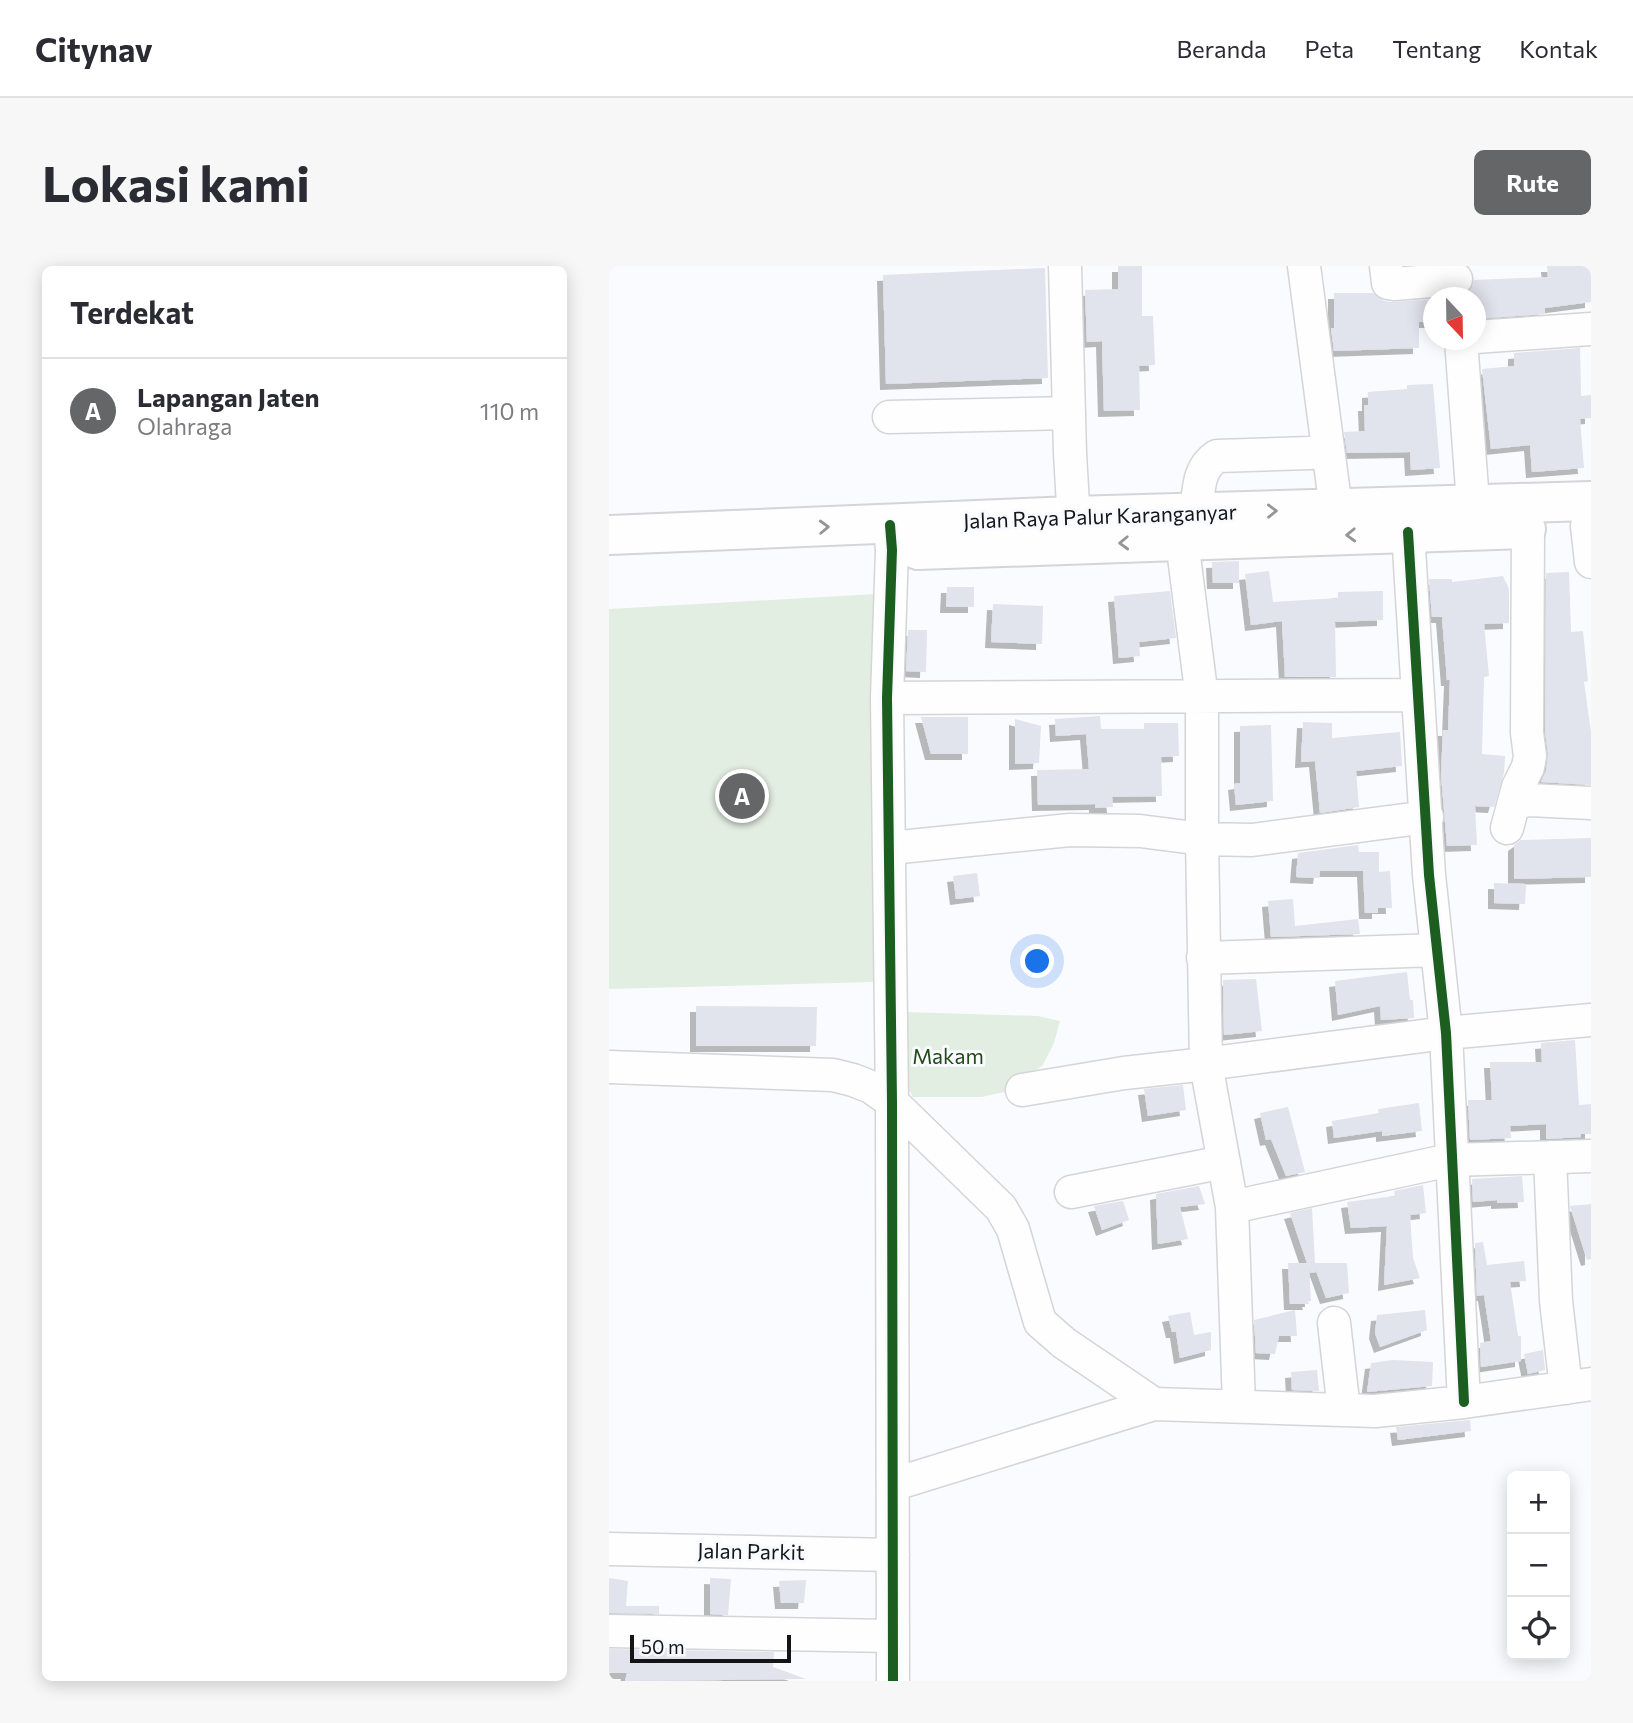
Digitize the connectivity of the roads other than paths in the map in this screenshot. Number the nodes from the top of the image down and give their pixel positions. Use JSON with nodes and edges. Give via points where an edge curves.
{"nodes":[{"id":1,"x":1065,"y":266,"type":"edge"},
{"id":2,"x":1294,"y":266,"type":"edge"},
{"id":3,"x":1304,"y":266,"type":"edge"},
{"id":4,"x":1386,"y":266,"type":"edge"},
{"id":5,"x":1456,"y":281,"type":"edge"},
{"id":6,"x":1591,"y":329,"type":"edge"},
{"id":7,"x":1486,"y":336,"type":"edge"},
{"id":8,"x":1462,"y":350,"type":"edge"},
{"id":9,"x":1069,"y":413,"type":"junction"},
{"id":10,"x":889,"y":417,"type":"dead end"},
{"id":11,"x":1310,"y":453,"type":"junction"},
{"id":12,"x":1473,"y":501,"type":"junction"},
{"id":13,"x":1325,"y":510,"type":"junction"},
{"id":14,"x":1074,"y":515,"type":"junction"},
{"id":15,"x":1528,"y":516,"type":"junction"},
{"id":16,"x":1407,"y":519,"type":"junction"},
{"id":17,"x":1589,"y":523,"type":"edge"},
{"id":18,"x":1189,"y":527,"type":"junction"},
{"id":19,"x":609,"y":535,"type":"edge"},
{"id":20,"x":891,"y":538,"type":"junction"},
{"id":21,"x":609,"y":559,"type":"edge"},
{"id":22,"x":1418,"y":695,"type":"junction"},
{"id":23,"x":887,"y":698,"type":"junction"},
{"id":24,"x":1202,"y":698,"type":"junction"},
{"id":25,"x":1591,"y":803,"type":"edge"},
{"id":26,"x":1427,"y":817,"type":"junction"},
{"id":27,"x":1202,"y":839,"type":"junction"},
{"id":28,"x":890,"y":848,"type":"junction"},
{"id":29,"x":1437,"y":950,"type":"junction"},
{"id":30,"x":1203,"y":958,"type":"junction"},
{"id":31,"x":1591,"y":1020,"type":"edge"},
{"id":32,"x":1446,"y":1033,"type":"junction"},
{"id":33,"x":1206,"y":1064,"type":"junction"},
{"id":34,"x":609,"y":1067,"type":"edge"},
{"id":35,"x":1022,"y":1090,"type":"dead end"},
{"id":36,"x":892,"y":1102,"type":"junction"},
{"id":37,"x":1591,"y":1156,"type":"edge"},
{"id":38,"x":1550,"y":1157,"type":"junction"},
{"id":39,"x":1450,"y":1160,"type":"junction"},
{"id":40,"x":1224,"y":1162,"type":"junction"},
{"id":41,"x":1071,"y":1192,"type":"dead end"},
{"id":42,"x":1232,"y":1208,"type":"junction"},
{"id":43,"x":1334,"y":1323,"type":"dead end"},
{"id":44,"x":1578,"y":1386,"type":"edge"},
{"id":45,"x":1464,"y":1402,"type":"junction"},
{"id":46,"x":1154,"y":1404,"type":"junction"},
{"id":47,"x":1239,"y":1405,"type":"junction"},
{"id":48,"x":1344,"y":1410,"type":"junction"},
{"id":49,"x":894,"y":1484,"type":"junction"},
{"id":50,"x":609,"y":1549,"type":"edge"},
{"id":51,"x":893,"y":1555,"type":"junction"},
{"id":52,"x":609,"y":1631,"type":"edge"},
{"id":53,"x":892,"y":1636,"type":"junction"},
{"id":54,"x":893,"y":1681,"type":"edge"}],
"edges":[{"from":1,"to":9,"type":"street"},
{"from":2,"to":11,"type":"street"},
{"from":3,"to":13,"type":"street"},
{"from":4,"to":5,"type":"street","via":[[1388,283]]},
{"from":6,"to":7,"type":"street"},
{"from":8,"to":12,"type":"street"},
{"from":9,"to":10,"type":"street"},
{"from":9,"to":14,"type":"street"},
{"from":11,"to":13,"type":"street"},
{"from":11,"to":18,"type":"street","via":[[1217,456],[1201,474]]},
{"from":12,"to":15,"type":"main road","name":"Jalan Raya Palur Karanganyar"},
{"from":12,"to":16,"type":"main road","name":"Jalan Raya Palur Karanganyar"},
{"from":13,"to":16,"type":"main road","name":"Jalan Raya Palur Karanganyar"},
{"from":18,"to":13,"type":"main road","name":"Jalan Raya Palur Karanganyar","one_way":true},
{"from":14,"to":18,"type":"main road","name":"Jalan Raya Palur Karanganyar"},
{"from":14,"to":20,"type":"main road","name":"Jalan Raya Palur Karanganyar"},
{"from":15,"to":17,"type":"main road","name":"Jalan Raya Palur Karanganyar"},
{"from":15,"to":25,"type":"street","via":[[1530,756],[1510,815],[1529,800]]},
{"from":16,"to":18,"type":"main road","name":"Jalan Raya Palur Karanganyar","one_way":true},
{"from":16,"to":22,"type":"street"},
{"from":18,"to":24,"type":"street"},
{"from":19,"to":20,"type":"main road","name":"Jalan Raya Palur Karanganyar","one_way":true},
{"from":20,"to":21,"type":"main road","name":"Jalan Raya Palur Karanganyar"},
{"from":20,"to":23,"type":"street"},
{"from":22,"to":24,"type":"street"},
{"from":22,"to":26,"type":"street"},
{"from":23,"to":24,"type":"street"},
{"from":23,"to":28,"type":"street"},
{"from":24,"to":27,"type":"street"},
{"from":26,"to":27,"type":"street","via":[[1252,840]]},
{"from":26,"to":29,"type":"street"},
{"from":27,"to":28,"type":"street","via":[[1139,831],[1070,830]]},
{"from":27,"to":30,"type":"street"},
{"from":28,"to":36,"type":"street"},
{"from":29,"to":30,"type":"street"},
{"from":29,"to":32,"type":"street"},
{"from":30,"to":33,"type":"street"},
{"from":31,"to":32,"type":"street"},
{"from":32,"to":33,"type":"street"},
{"from":32,"to":39,"type":"street"},
{"from":33,"to":35,"type":"street"},
{"from":33,"to":40,"type":"street"},
{"from":34,"to":36,"type":"street","via":[[833,1075],[871,1087]]},
{"from":36,"to":46,"type":"street","via":[[1001,1208],[1013,1229],[1040,1322]]},
{"from":36,"to":49,"type":"street"},
{"from":37,"to":38,"type":"street"},
{"from":38,"to":39,"type":"street"},
{"from":38,"to":44,"type":"street","via":[[1556,1301]]},
{"from":39,"to":42,"type":"street"},
{"from":39,"to":45,"type":"street"},
{"from":40,"to":41,"type":"street"},
{"from":40,"to":42,"type":"street"},
{"from":42,"to":47,"type":"street"},
{"from":43,"to":48,"type":"street"},
{"from":44,"to":45,"type":"street"},
{"from":45,"to":48,"type":"street"},
{"from":46,"to":47,"type":"street"},
{"from":46,"to":49,"type":"street"},
{"from":47,"to":48,"type":"street"},
{"from":49,"to":51,"type":"street"},
{"from":50,"to":51,"type":"street","name":"Jalan Parkit"},
{"from":51,"to":53,"type":"street"},
{"from":52,"to":53,"type":"street"},
{"from":53,"to":54,"type":"street"}]}
